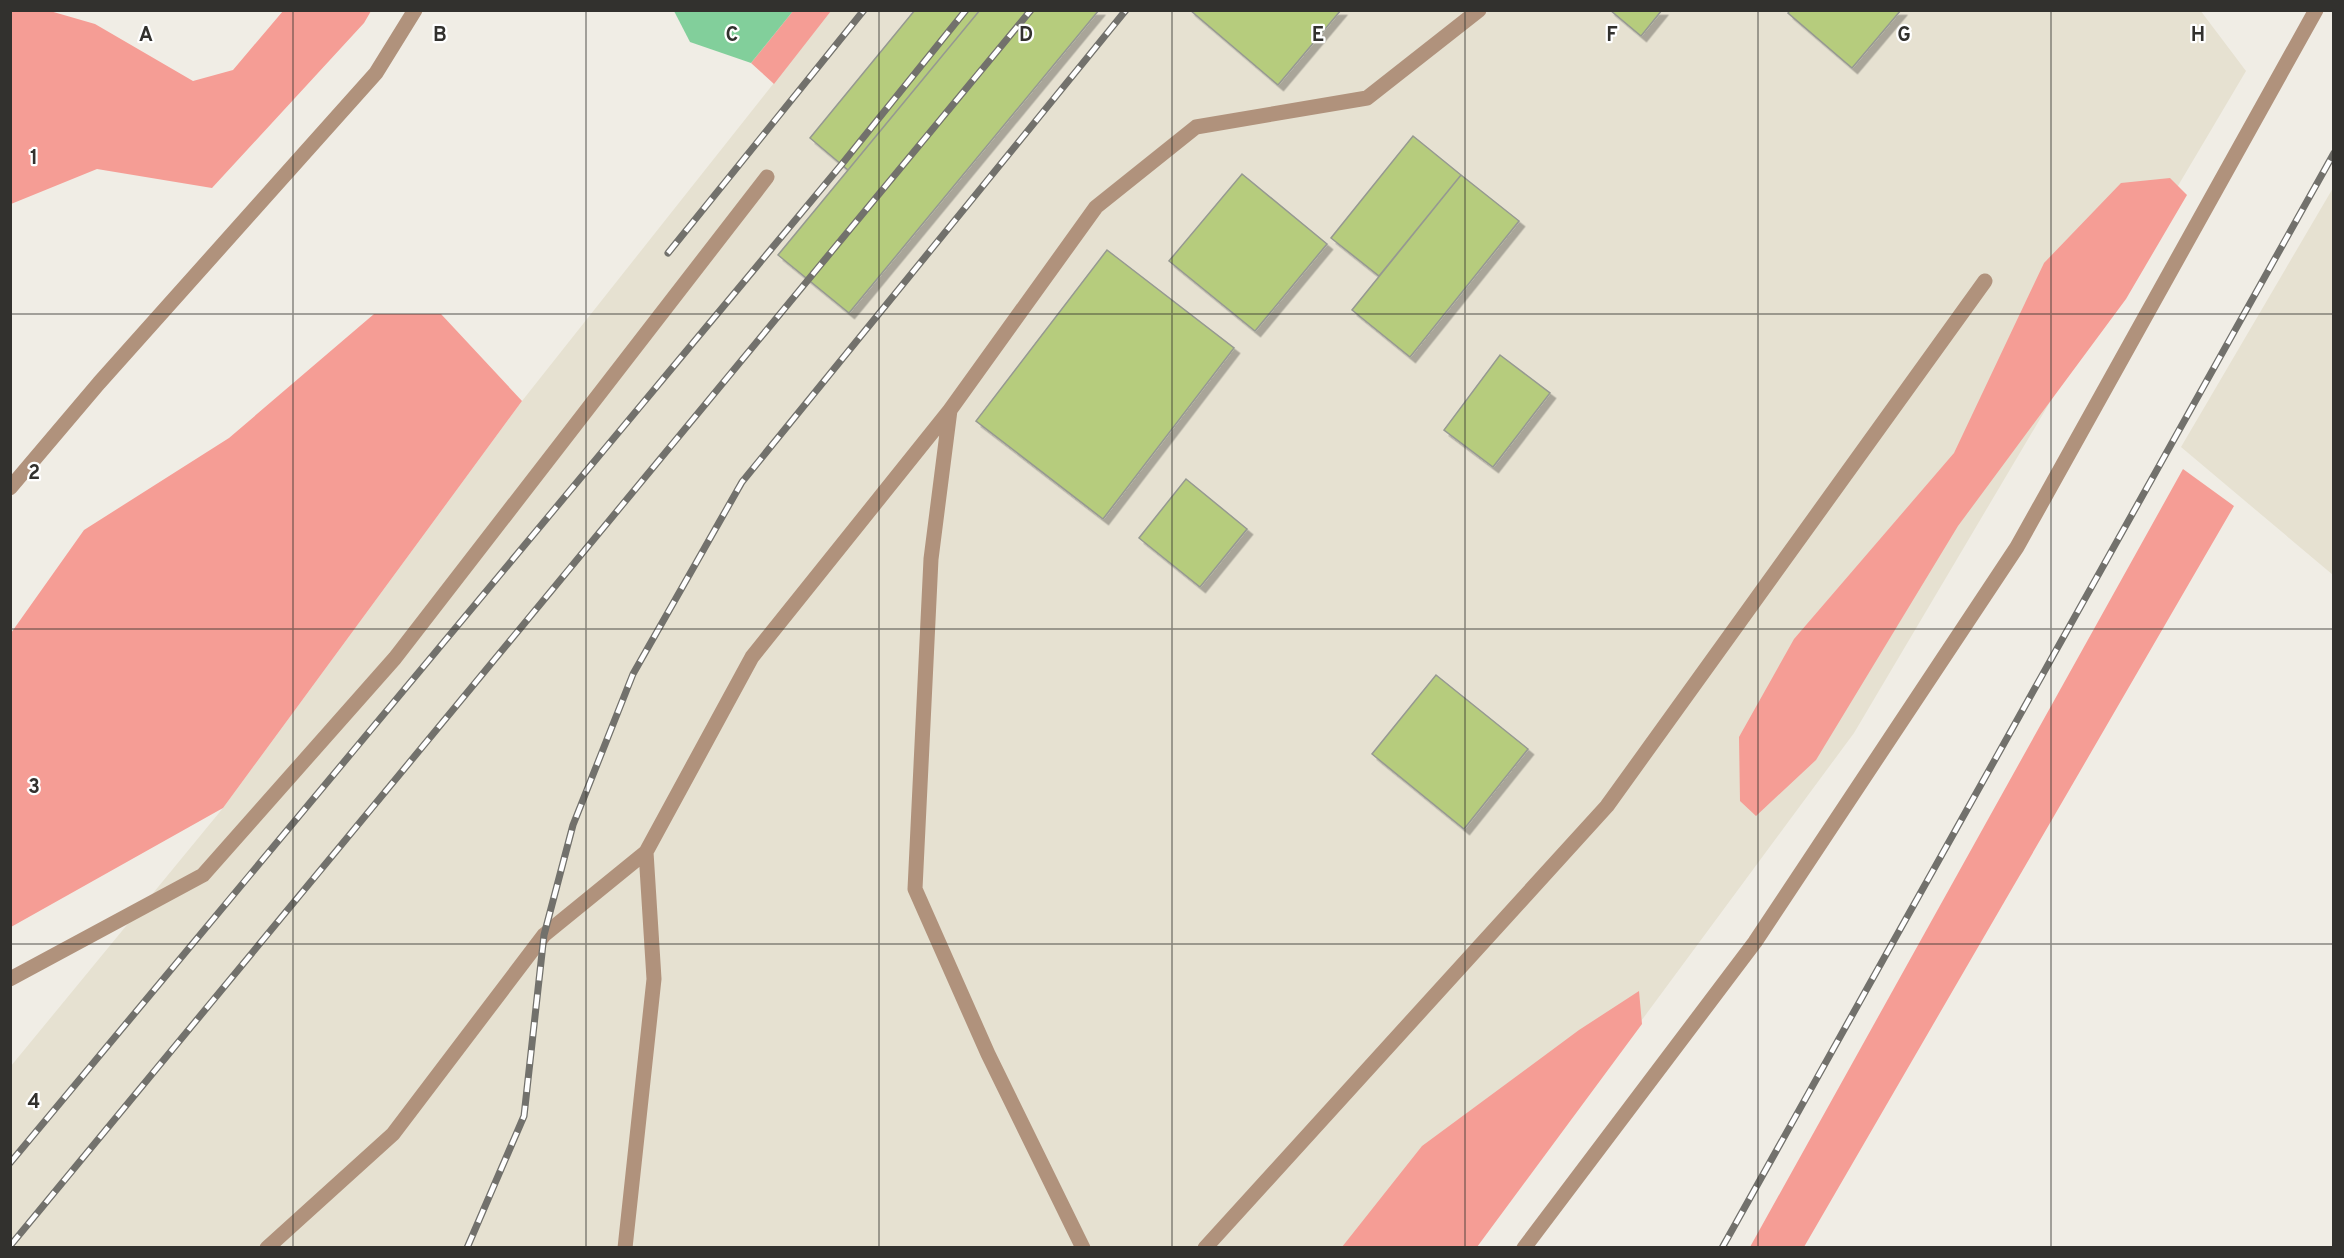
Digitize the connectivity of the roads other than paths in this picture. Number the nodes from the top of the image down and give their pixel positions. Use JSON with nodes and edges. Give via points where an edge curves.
{"nodes":[{"id":1,"x":415,"y":10,"type":"edge"},
{"id":2,"x":1479,"y":10,"type":"edge"},
{"id":3,"x":2316,"y":10,"type":"edge"},
{"id":4,"x":767,"y":177,"type":"dead end"},
{"id":5,"x":1985,"y":281,"type":"dead end"},
{"id":6,"x":951,"y":410,"type":"junction"},
{"id":7,"x":10,"y":488,"type":"edge"},
{"id":8,"x":646,"y":852,"type":"junction"},
{"id":9,"x":10,"y":979,"type":"edge"},
{"id":10,"x":267,"y":1248,"type":"edge"},
{"id":11,"x":625,"y":1248,"type":"edge"},
{"id":12,"x":1083,"y":1248,"type":"edge"},
{"id":13,"x":1205,"y":1248,"type":"edge"},
{"id":14,"x":1524,"y":1248,"type":"edge"}],
"edges":[{"from":1,"to":7,"type":"street","via":[[376,73]]},
{"from":2,"to":6,"type":"street","via":[[1367,98],[1196,127],[1096,207]]},
{"from":3,"to":14,"type":"street","via":[[2017,547],[1755,942]]},
{"from":4,"to":9,"type":"street","via":[[395,658],[203,875]]},
{"from":5,"to":13,"type":"street","via":[[1607,806]]},
{"from":6,"to":8,"type":"street","via":[[752,657]]},
{"from":6,"to":12,"type":"street","via":[[931,559],[915,889],[988,1054]]},
{"from":8,"to":10,"type":"street","via":[[544,935],[393,1134]]},
{"from":8,"to":11,"type":"street","via":[[654,979]]}]}
